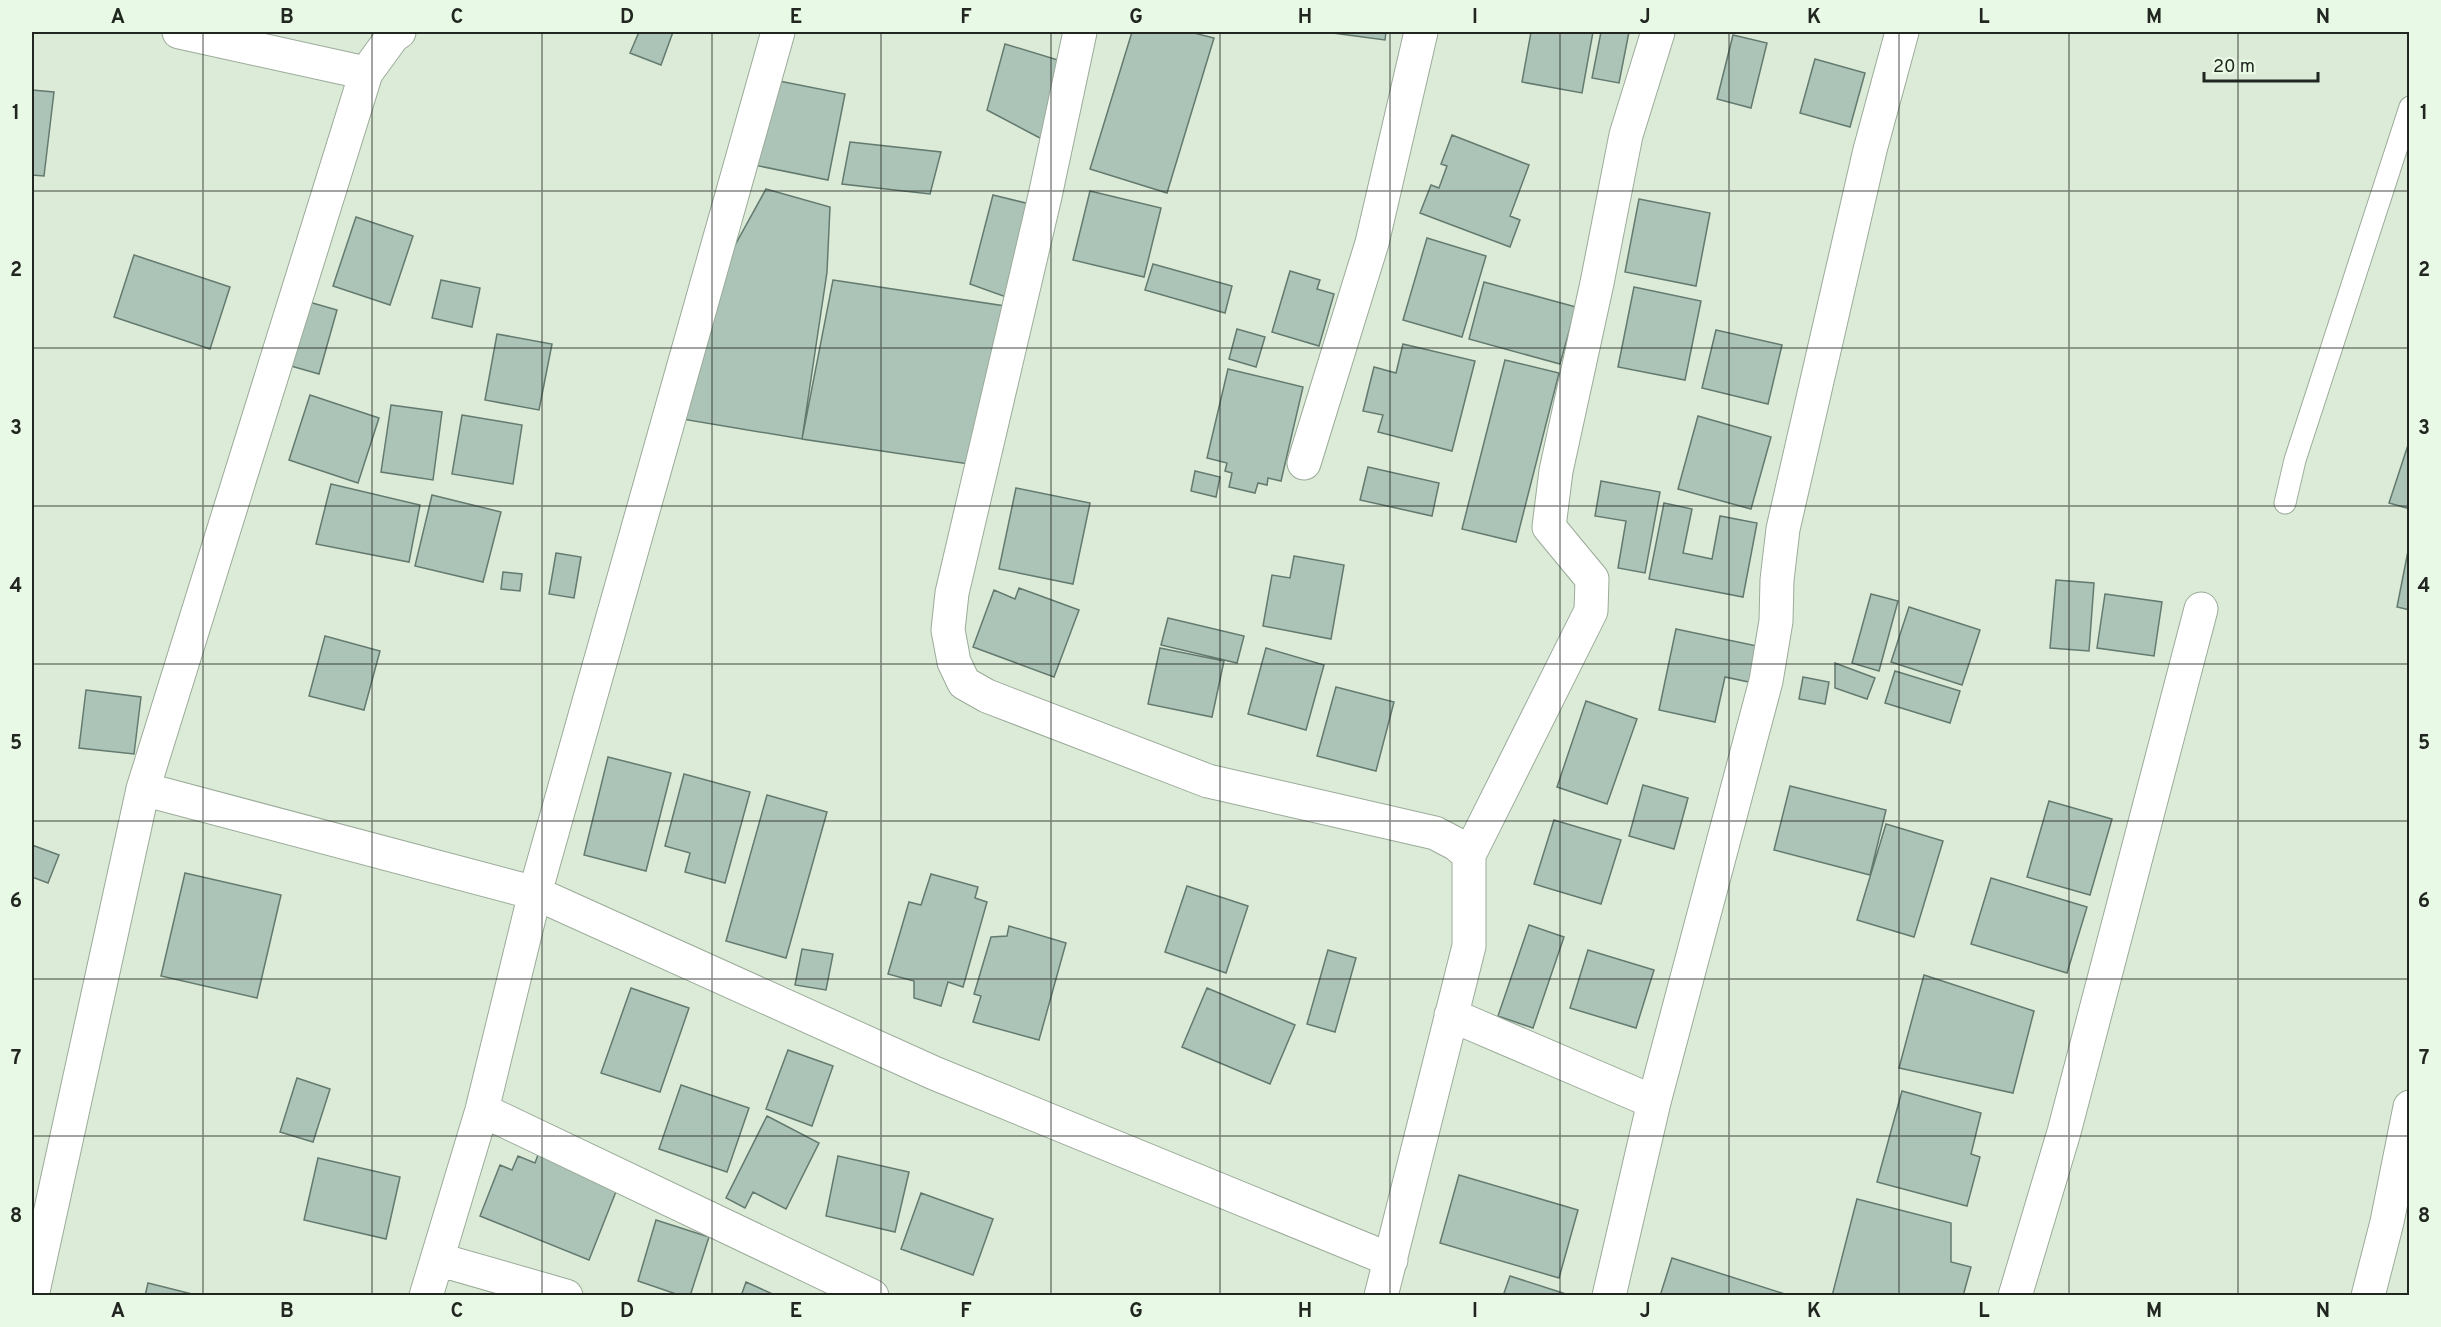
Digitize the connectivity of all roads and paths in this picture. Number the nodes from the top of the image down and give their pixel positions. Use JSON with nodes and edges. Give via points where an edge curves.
{"nodes":[{"id":1,"x":179,"y":32,"type":"edge"},
{"id":2,"x":399,"y":32,"type":"edge"},
{"id":3,"x":778,"y":32,"type":"edge"},
{"id":4,"x":1080,"y":32,"type":"edge"},
{"id":5,"x":1422,"y":32,"type":"edge"},
{"id":6,"x":1658,"y":32,"type":"edge"},
{"id":7,"x":1902,"y":32,"type":"edge"},
{"id":8,"x":366,"y":73,"type":"junction"},
{"id":9,"x":2409,"y":107,"type":"edge"},
{"id":10,"x":1304,"y":463,"type":"dead end"},
{"id":11,"x":2285,"y":503,"type":"dead end"},
{"id":12,"x":2201,"y":609,"type":"dead end"},
{"id":13,"x":143,"y":789,"type":"junction"},
{"id":14,"x":1469,"y":855,"type":"junction"},
{"id":15,"x":536,"y":893,"type":"junction"},
{"id":16,"x":1451,"y":1015,"type":"junction"},
{"id":17,"x":1654,"y":1101,"type":"junction"},
{"id":18,"x":2409,"y":1107,"type":"edge"},
{"id":19,"x":482,"y":1110,"type":"junction"},
{"id":20,"x":437,"y":1259,"type":"junction"},
{"id":21,"x":1391,"y":1260,"type":"junction"},
{"id":22,"x":32,"y":1296,"type":"edge"},
{"id":23,"x":426,"y":1296,"type":"edge"},
{"id":24,"x":566,"y":1296,"type":"edge"},
{"id":25,"x":872,"y":1296,"type":"edge"},
{"id":26,"x":1381,"y":1296,"type":"edge"},
{"id":27,"x":1609,"y":1296,"type":"edge"},
{"id":28,"x":2015,"y":1296,"type":"edge"},
{"id":29,"x":2368,"y":1296,"type":"edge"}],
"edges":[{"from":1,"to":8,"type":"street"},
{"from":2,"to":8,"type":"street"},
{"from":3,"to":15,"type":"street"},
{"from":4,"to":14,"type":"street","via":[[952,593],[948,630],[954,662],[964,683],[987,696],[1208,781],[1435,833]]},
{"from":5,"to":10,"type":"street","via":[[1372,243]]},
{"from":6,"to":14,"type":"street","via":[[1626,135],[1556,471],[1549,527],[1592,579],[1591,611]]},
{"from":7,"to":17,"type":"street","via":[[1870,150],[1783,529],[1776,621],[1766,681]]},
{"from":8,"to":13,"type":"street"},
{"from":9,"to":11,"type":"lane","via":[[2295,460]]},
{"from":12,"to":28,"type":"street","via":[[2064,1132]]},
{"from":13,"to":15,"type":"street"},
{"from":13,"to":22,"type":"street"},
{"from":14,"to":16,"type":"street","via":[[1469,946]]},
{"from":15,"to":19,"type":"street"},
{"from":15,"to":21,"type":"street","via":[[934,1073]]},
{"from":16,"to":17,"type":"street"},
{"from":16,"to":21,"type":"street"},
{"from":17,"to":27,"type":"street"},
{"from":18,"to":29,"type":"street"},
{"from":19,"to":20,"type":"street"},
{"from":19,"to":25,"type":"street"},
{"from":20,"to":23,"type":"street"},
{"from":20,"to":24,"type":"street"},
{"from":21,"to":26,"type":"street"}]}
